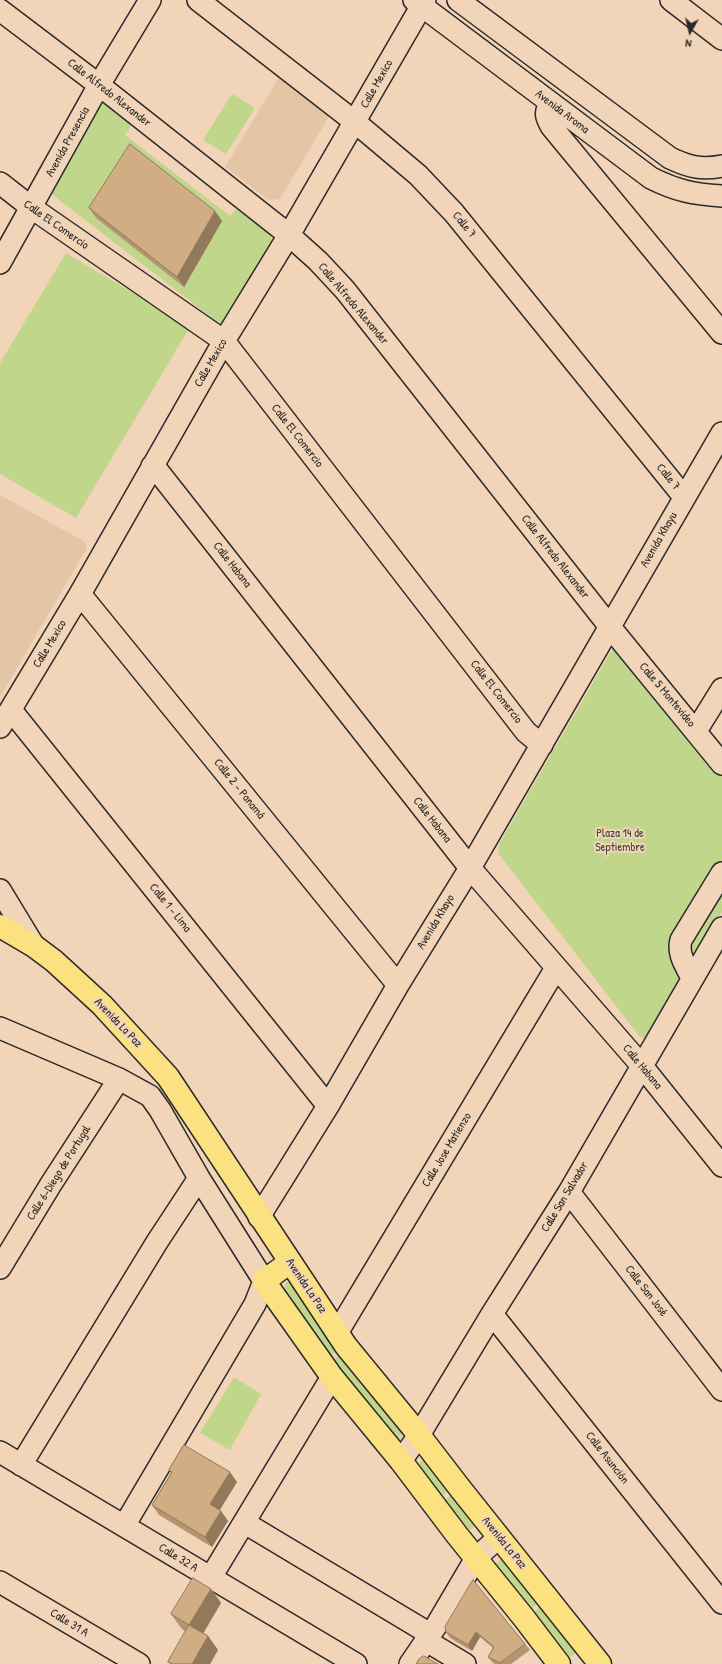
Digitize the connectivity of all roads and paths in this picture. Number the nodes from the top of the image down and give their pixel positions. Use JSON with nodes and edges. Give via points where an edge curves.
{"nodes":[{"id":1,"x":150,"y":0,"type":"edge"},
{"id":2,"x":198,"y":0,"type":"edge"},
{"id":3,"x":458,"y":0,"type":"edge"},
{"id":4,"x":671,"y":0,"type":"edge"},
{"id":5,"x":420,"y":2,"type":"edge"},
{"id":6,"x":0,"y":10,"type":"edge"},
{"id":7,"x":722,"y":39,"type":"edge"},
{"id":8,"x":99,"y":85,"type":"junction"},
{"id":9,"x":550,"y":103,"type":"junction"},
{"id":10,"x":355,"y":122,"type":"junction"},
{"id":11,"x":722,"y":166,"type":"edge"},
{"id":12,"x":0,"y":183,"type":"edge"},
{"id":13,"x":722,"y":196,"type":"edge"},
{"id":14,"x":32,"y":208,"type":"junction"},
{"id":15,"x":289,"y":235,"type":"junction"},
{"id":16,"x":0,"y":263,"type":"edge"},
{"id":17,"x":722,"y":333,"type":"edge"},
{"id":18,"x":224,"y":340,"type":"junction"},
{"id":19,"x":722,"y":433,"type":"edge"},
{"id":20,"x":152,"y":466,"type":"junction"},
{"id":21,"x":684,"y":497,"type":"junction"},
{"id":22,"x":80,"y":594,"type":"junction"},
{"id":23,"x":610,"y":627,"type":"junction"},
{"id":24,"x":722,"y":689,"type":"edge"},
{"id":25,"x":6,"y":718,"type":"edge"},
{"id":26,"x":696,"y":731,"type":"junction"},
{"id":27,"x":542,"y":744,"type":"junction"},
{"id":28,"x":722,"y":764,"type":"edge"},
{"id":29,"x":470,"y":868,"type":"junction"},
{"id":30,"x":722,"y":873,"type":"edge"},
{"id":31,"x":0,"y":890,"type":"edge"},
{"id":32,"x":0,"y":926,"type":"edge"},
{"id":33,"x":722,"y":928,"type":"edge"},
{"id":34,"x":34,"y":946,"type":"junction"},
{"id":35,"x":716,"y":954,"type":"edge"},
{"id":36,"x":556,"y":968,"type":"junction"},
{"id":37,"x":692,"y":978,"type":"junction"},
{"id":38,"x":398,"y":984,"type":"junction"},
{"id":39,"x":1,"y":1030,"type":"edge"},
{"id":40,"x":642,"y":1066,"type":"junction"},
{"id":41,"x":119,"y":1079,"type":"junction"},
{"id":42,"x":328,"y":1106,"type":"junction"},
{"id":43,"x":722,"y":1166,"type":"edge"},
{"id":44,"x":199,"y":1178,"type":"junction"},
{"id":45,"x":569,"y":1192,"type":"junction"},
{"id":46,"x":259,"y":1217,"type":"junction"},
{"id":47,"x":290,"y":1262,"type":"junction"},
{"id":48,"x":0,"y":1268,"type":"edge"},
{"id":49,"x":264,"y":1282,"type":"junction"},
{"id":50,"x":492,"y":1314,"type":"junction"},
{"id":51,"x":337,"y":1333,"type":"junction"},
{"id":52,"x":332,"y":1377,"type":"junction"},
{"id":53,"x":722,"y":1390,"type":"edge"},
{"id":54,"x":419,"y":1435,"type":"junction"},
{"id":55,"x":0,"y":1452,"type":"edge"},
{"id":56,"x":401,"y":1462,"type":"junction"},
{"id":57,"x":21,"y":1465,"type":"junction"},
{"id":58,"x":244,"y":1523,"type":"junction"},
{"id":59,"x":124,"y":1526,"type":"junction"},
{"id":60,"x":499,"y":1537,"type":"junction"},
{"id":61,"x":476,"y":1558,"type":"junction"},
{"id":62,"x":211,"y":1577,"type":"junction"},
{"id":63,"x":0,"y":1582,"type":"edge"},
{"id":64,"x":722,"y":1603,"type":"edge"},
{"id":65,"x":428,"y":1637,"type":"junction"},
{"id":66,"x":139,"y":1664,"type":"edge"},
{"id":67,"x":356,"y":1664,"type":"edge"},
{"id":68,"x":410,"y":1664,"type":"edge"},
{"id":69,"x":465,"y":1664,"type":"edge"},
{"id":70,"x":559,"y":1664,"type":"edge"},
{"id":71,"x":600,"y":1664,"type":"edge"}],
"edges":[{"from":1,"to":8,"type":"street","name":"Avenida Presencia"},
{"from":2,"to":10,"type":"street","name":"Calle 7"},
{"from":3,"to":11,"type":"street","via":[[670,158],[694,168]]},
{"from":4,"to":7,"type":"street"},
{"from":5,"to":9,"type":"street","name":"Avenida Aroma"},
{"from":5,"to":10,"type":"street","name":"Calle Mexico"},
{"from":6,"to":8,"type":"street","name":"Calle Alfredo Alexander"},
{"from":8,"to":14,"type":"street","name":"Avenida Presencia"},
{"from":8,"to":15,"type":"street","name":"Calle Alfredo Alexander"},
{"from":9,"to":13,"type":"street","name":"Avenida Aroma","via":[[651,178],[673,188],[697,194]]},
{"from":9,"to":17,"type":"street","via":[[546,116],[550,126]]},
{"from":10,"to":15,"type":"street","name":"Calle Mexico"},
{"from":10,"to":21,"type":"street","name":"Calle 7","via":[[418,175],[454,213]]},
{"from":12,"to":14,"type":"street","name":"Calle El Comercio"},
{"from":14,"to":16,"type":"street","name":"Avenida Presencia"},
{"from":14,"to":18,"type":"street","name":"Calle El Comercio"},
{"from":15,"to":18,"type":"street","name":"Calle Mexico"},
{"from":15,"to":23,"type":"street","name":"Calle Alfredo Alexander","via":[[345,290]]},
{"from":18,"to":20,"type":"street","name":"Calle Mexico"},
{"from":18,"to":27,"type":"street","name":"Calle El Comercio","via":[[526,732]]},
{"from":19,"to":21,"type":"street","name":"Avenida Khayu"},
{"from":20,"to":22,"type":"street","name":"Calle Mexico"},
{"from":20,"to":29,"type":"street","name":"Calle Habana"},
{"from":21,"to":23,"type":"street","name":"Avenida Khayu"},
{"from":22,"to":25,"type":"street","name":"Calle Mexico"},
{"from":22,"to":38,"type":"street","name":"Calle 2 - Panamá"},
{"from":23,"to":26,"type":"street","name":"Calle 5 Montevideo"},
{"from":23,"to":27,"type":"street","name":"Avenida Khayo"},
{"from":24,"to":26,"type":"street"},
{"from":25,"to":42,"type":"street","name":"Calle 1 - Lima"},
{"from":26,"to":28,"type":"street","name":"Calle 5 Montevideo"},
{"from":27,"to":29,"type":"street","name":"Avenida Khayo"},
{"from":29,"to":36,"type":"street","name":"Calle Habana"},
{"from":29,"to":38,"type":"street","name":"Avenida Khayo"},
{"from":30,"to":37,"type":"street","via":[[679,946],[679,952]]},
{"from":31,"to":34,"type":"street"},
{"from":32,"to":34,"type":"main road","name":"Avenida La Paz"},
{"from":33,"to":35,"type":"street","name":"Calle San Salvador"},
{"from":34,"to":46,"type":"main road","name":"Avenida La Paz","via":[[54,960],[102,1005],[168,1077]]},
{"from":35,"to":37,"type":"street","name":"Calle San Salvador"},
{"from":36,"to":40,"type":"street","name":"Calle Habana"},
{"from":36,"to":51,"type":"street","name":"Calle Jose Matienzo"},
{"from":37,"to":40,"type":"street","name":"Calle San Salvador"},
{"from":38,"to":42,"type":"street","name":"Avenida Khayo"},
{"from":39,"to":41,"type":"street"},
{"from":40,"to":43,"type":"street","name":"Calle Habana"},
{"from":40,"to":45,"type":"street","name":"Calle San Salvador"},
{"from":41,"to":44,"type":"street","via":[[150,1096]]},
{"from":41,"to":48,"type":"street","name":"Calle 6-Diego de Portugal"},
{"from":42,"to":46,"type":"street","name":"Avenida Khayo"},
{"from":44,"to":49,"type":"street"},
{"from":44,"to":57,"type":"street"},
{"from":45,"to":50,"type":"street","name":"Calle San Salvador"},
{"from":45,"to":53,"type":"street","name":"Calle San José"},
{"from":46,"to":47,"type":"main road","name":"Avenida La Paz"},
{"from":47,"to":49,"type":"main road"},
{"from":47,"to":51,"type":"main road","name":"Avenida La Paz"},
{"from":49,"to":52,"type":"main road"},
{"from":49,"to":59,"type":"street","via":[[255,1304]]},
{"from":50,"to":54,"type":"street","name":"Calle San Salvador"},
{"from":50,"to":64,"type":"street","name":"Calle Asunción"},
{"from":51,"to":54,"type":"main road","name":"Avenida La Paz"},
{"from":52,"to":56,"type":"main road"},
{"from":52,"to":58,"type":"street"},
{"from":54,"to":56,"type":"street","name":"Calle San Salvador"},
{"from":54,"to":60,"type":"main road","name":"Avenida La Paz"},
{"from":55,"to":57,"type":"street","name":"Calle 32 A"},
{"from":56,"to":61,"type":"main road"},
{"from":57,"to":59,"type":"street","name":"Calle 32 A"},
{"from":58,"to":62,"type":"street"},
{"from":58,"to":65,"type":"street"},
{"from":59,"to":62,"type":"street","name":"Calle 32 A"},
{"from":60,"to":61,"type":"street"},
{"from":60,"to":71,"type":"main road","name":"Avenida La Paz"},
{"from":61,"to":65,"type":"street"},
{"from":61,"to":70,"type":"main road"},
{"from":62,"to":67,"type":"street","name":"Calle 32 A"},
{"from":63,"to":66,"type":"street","name":"Calle 31 A"},
{"from":65,"to":68,"type":"street"},
{"from":65,"to":69,"type":"street"}]}
